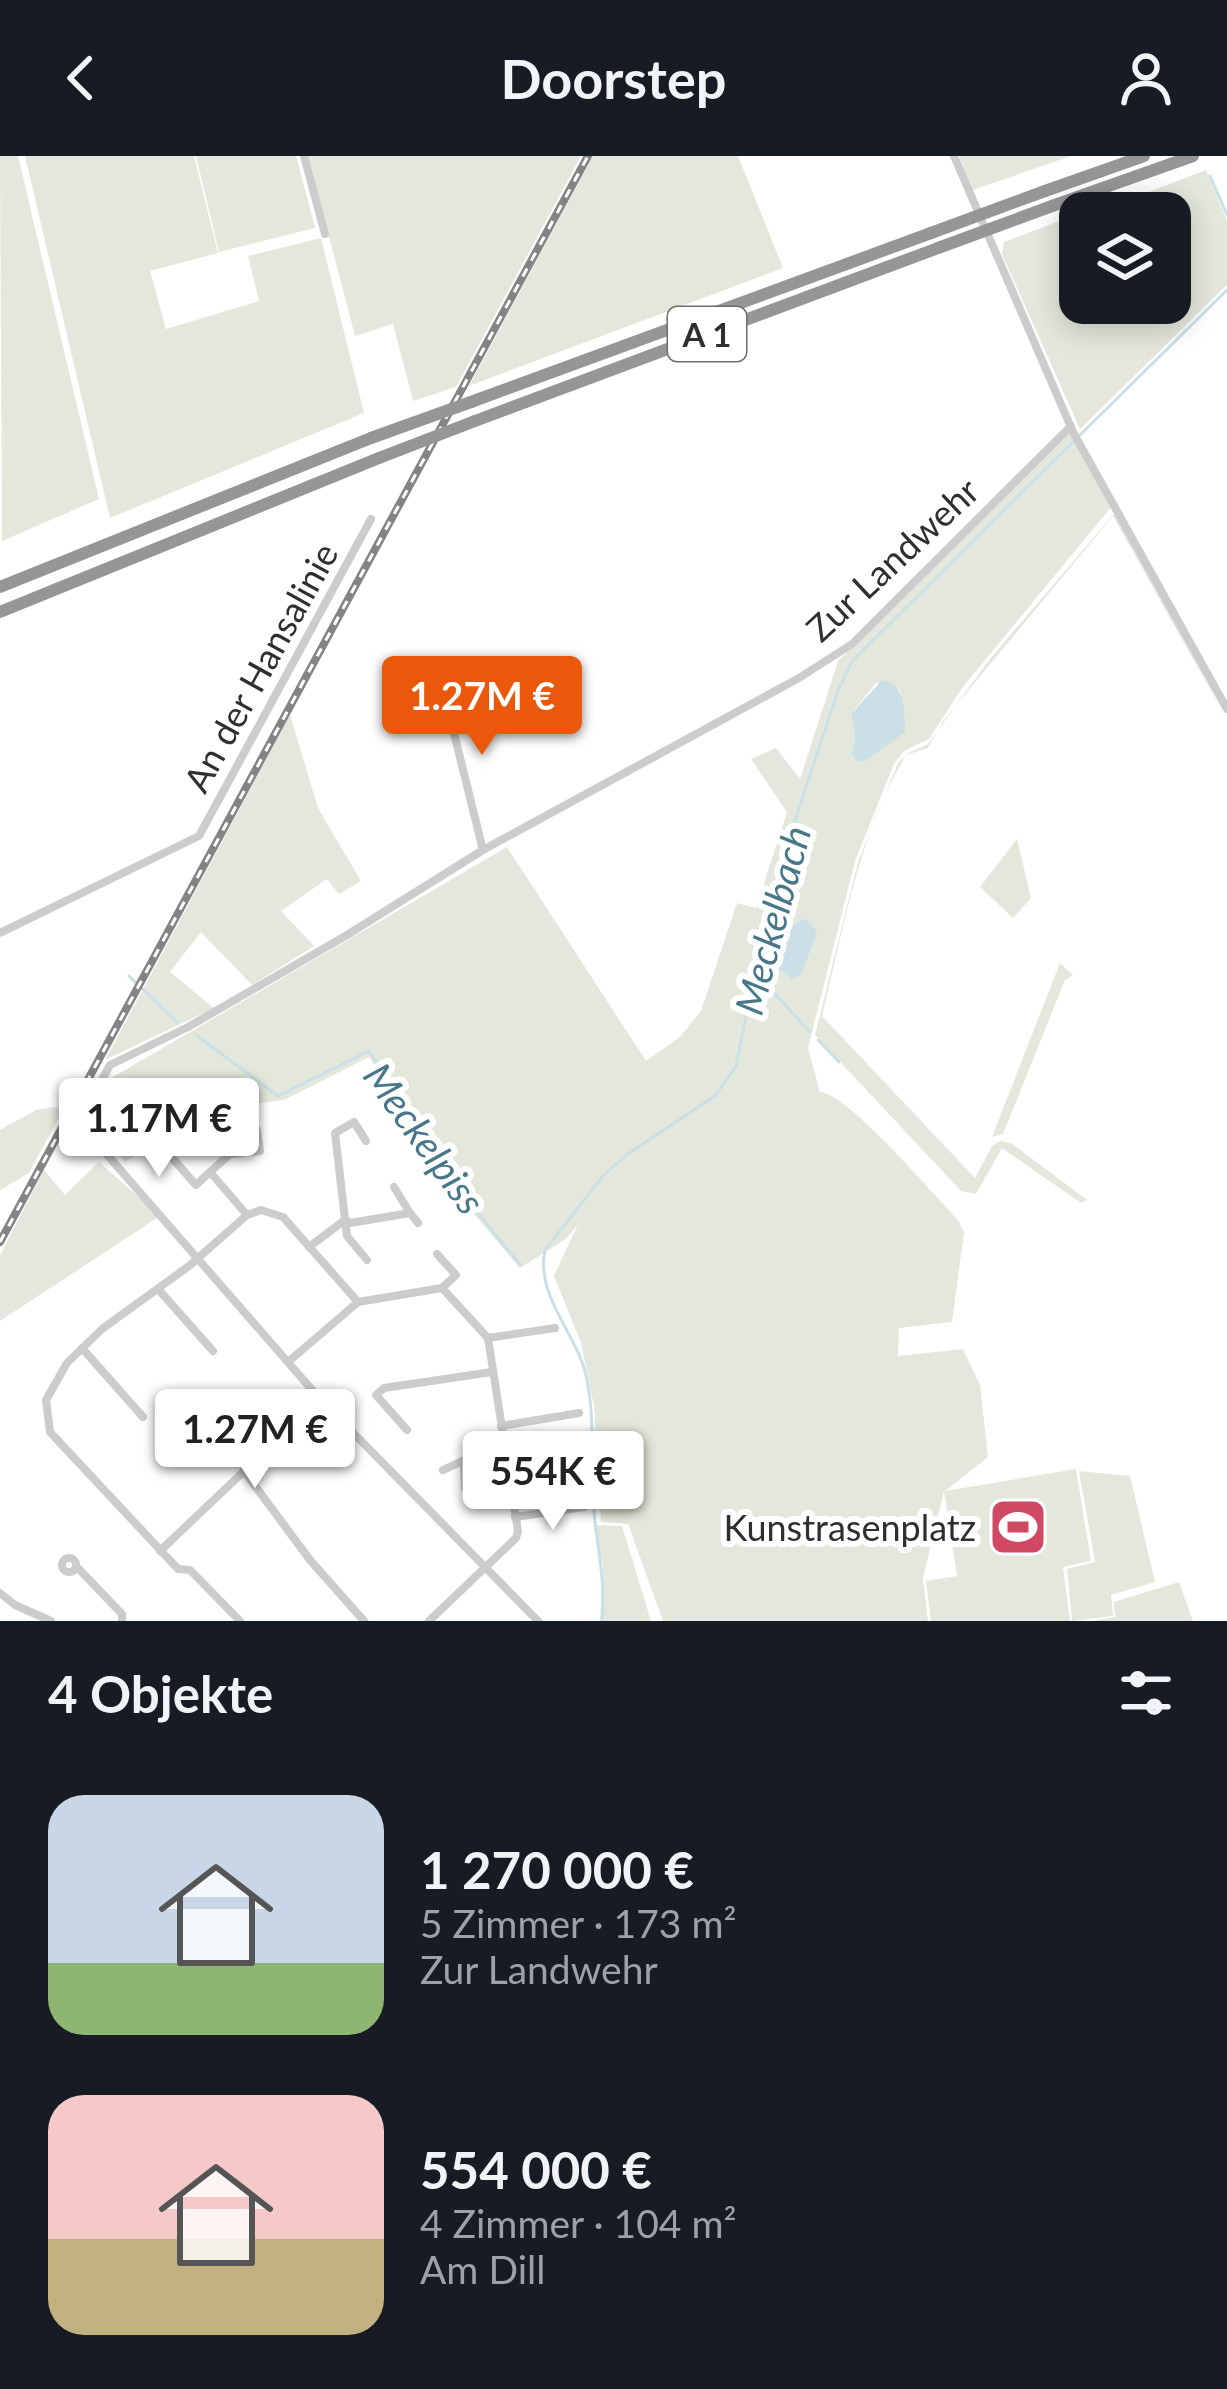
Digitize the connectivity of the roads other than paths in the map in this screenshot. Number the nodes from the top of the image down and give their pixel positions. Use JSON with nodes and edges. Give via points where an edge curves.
{"nodes":[{"id":1,"x":304,"y":156,"type":"edge"},
{"id":2,"x":954,"y":156,"type":"edge"},
{"id":3,"x":1144,"y":156,"type":"edge"},
{"id":4,"x":1193,"y":156,"type":"edge"},
{"id":5,"x":325,"y":234,"type":"dead end"},
{"id":6,"x":1072,"y":429,"type":"junction"},
{"id":7,"x":371,"y":519,"type":"dead end"},
{"id":8,"x":0,"y":586,"type":"edge"},
{"id":9,"x":0,"y":612,"type":"edge"},
{"id":10,"x":440,"y":677,"type":"dead end"},
{"id":11,"x":1227,"y":709,"type":"edge"},
{"id":12,"x":483,"y":850,"type":"junction"},
{"id":13,"x":0,"y":933,"type":"edge"},
{"id":14,"x":257,"y":1130,"type":"dead end"},
{"id":15,"x":367,"y":1141,"type":"dead end"},
{"id":16,"x":174,"y":1160,"type":"dead end"},
{"id":17,"x":210,"y":1172,"type":"junction"},
{"id":18,"x":394,"y":1187,"type":"dead end"},
{"id":19,"x":410,"y":1213,"type":"junction"},
{"id":20,"x":247,"y":1215,"type":"junction"},
{"id":21,"x":345,"y":1220,"type":"junction"},
{"id":22,"x":418,"y":1223,"type":"dead end"},
{"id":23,"x":309,"y":1247,"type":"junction"},
{"id":24,"x":437,"y":1253,"type":"dead end"},
{"id":25,"x":199,"y":1257,"type":"junction"},
{"id":26,"x":367,"y":1260,"type":"dead end"},
{"id":27,"x":442,"y":1288,"type":"junction"},
{"id":28,"x":158,"y":1289,"type":"junction"},
{"id":29,"x":358,"y":1302,"type":"junction"},
{"id":30,"x":555,"y":1328,"type":"dead end"},
{"id":31,"x":488,"y":1338,"type":"junction"},
{"id":32,"x":82,"y":1348,"type":"junction"},
{"id":33,"x":213,"y":1351,"type":"dead end"},
{"id":34,"x":288,"y":1362,"type":"junction"},
{"id":35,"x":492,"y":1372,"type":"junction"},
{"id":36,"x":320,"y":1399,"type":"junction"},
{"id":37,"x":579,"y":1413,"type":"dead end"},
{"id":38,"x":143,"y":1417,"type":"dead end"},
{"id":39,"x":501,"y":1426,"type":"junction"},
{"id":40,"x":407,"y":1430,"type":"dead end"},
{"id":41,"x":506,"y":1453,"type":"junction"},
{"id":42,"x":464,"y":1460,"type":"junction"},
{"id":43,"x":442,"y":1470,"type":"dead end"},
{"id":44,"x":244,"y":1471,"type":"junction"},
{"id":45,"x":466,"y":1488,"type":"dead end"},
{"id":46,"x":584,"y":1507,"type":"dead end"},
{"id":47,"x":515,"y":1517,"type":"junction"},
{"id":48,"x":160,"y":1551,"type":"junction"},
{"id":49,"x":76,"y":1566,"type":"dead end"},
{"id":50,"x":484,"y":1569,"type":"junction"},
{"id":51,"x":0,"y":1593,"type":"edge"},
{"id":52,"x":524,"y":1609,"type":"junction"},
{"id":53,"x":51,"y":1621,"type":"edge"},
{"id":54,"x":122,"y":1621,"type":"edge"},
{"id":55,"x":240,"y":1621,"type":"edge"},
{"id":56,"x":364,"y":1621,"type":"edge"},
{"id":57,"x":430,"y":1621,"type":"edge"},
{"id":58,"x":513,"y":1621,"type":"edge"},
{"id":59,"x":538,"y":1621,"type":"edge"}],
"edges":[{"from":1,"to":5,"type":"street"},
{"from":2,"to":6,"type":"street"},
{"from":3,"to":8,"type":"highway","number":"A 1","bridge":true,"via":[[371,439]]},
{"from":4,"to":9,"type":"highway","number":"A 1","bridge":true,"via":[[475,421]]},
{"from":6,"to":11,"type":"street"},
{"from":6,"to":12,"type":"street","name":"Zur Landwehr","via":[[852,644]]},
{"from":7,"to":13,"type":"street","name":"An der Hansalinie","via":[[199,836]]},
{"from":10,"to":12,"type":"street"},
{"from":12,"to":25,"type":"street","name":"Zur Landwehr","via":[[110,1065],[84,1116],[88,1133]]},
{"from":14,"to":17,"type":"street","via":[[260,1151],[230,1154]]},
{"from":15,"to":21,"type":"street","via":[[354,1122],[335,1133]]},
{"from":16,"to":17,"type":"street","via":[[196,1185]]},
{"from":17,"to":20,"type":"street"},
{"from":18,"to":19,"type":"street"},
{"from":19,"to":21,"type":"street"},
{"from":19,"to":22,"type":"street"},
{"from":20,"to":23,"type":"street","via":[[272,1211]]},
{"from":20,"to":25,"type":"street"},
{"from":21,"to":23,"type":"street"},
{"from":21,"to":26,"type":"street"},
{"from":23,"to":29,"type":"street"},
{"from":24,"to":27,"type":"street","via":[[456,1275]]},
{"from":25,"to":28,"type":"street"},
{"from":25,"to":34,"type":"street"},
{"from":27,"to":29,"type":"street"},
{"from":27,"to":31,"type":"street"},
{"from":28,"to":32,"type":"street"},
{"from":28,"to":33,"type":"street"},
{"from":29,"to":34,"type":"street"},
{"from":30,"to":31,"type":"street"},
{"from":31,"to":35,"type":"street"},
{"from":32,"to":38,"type":"street"},
{"from":32,"to":48,"type":"street","via":[[46,1400],[50,1432]]},
{"from":34,"to":36,"type":"street"},
{"from":35,"to":39,"type":"street"},
{"from":35,"to":40,"type":"street","via":[[384,1388],[376,1395]]},
{"from":36,"to":44,"type":"street"},
{"from":36,"to":50,"type":"street"},
{"from":37,"to":39,"type":"street"},
{"from":39,"to":41,"type":"street"},
{"from":41,"to":42,"type":"street"},
{"from":41,"to":47,"type":"street"},
{"from":42,"to":43,"type":"street"},
{"from":42,"to":45,"type":"street"},
{"from":44,"to":48,"type":"street"},
{"from":44,"to":56,"type":"street"},
{"from":46,"to":47,"type":"street"},
{"from":47,"to":50,"type":"street","via":[[516,1538]]},
{"from":48,"to":55,"type":"street"},
{"from":49,"to":54,"type":"street"},
{"from":50,"to":52,"type":"street"},
{"from":50,"to":57,"type":"street"},
{"from":51,"to":53,"type":"street"},
{"from":52,"to":58,"type":"street"},
{"from":52,"to":59,"type":"street"}]}
